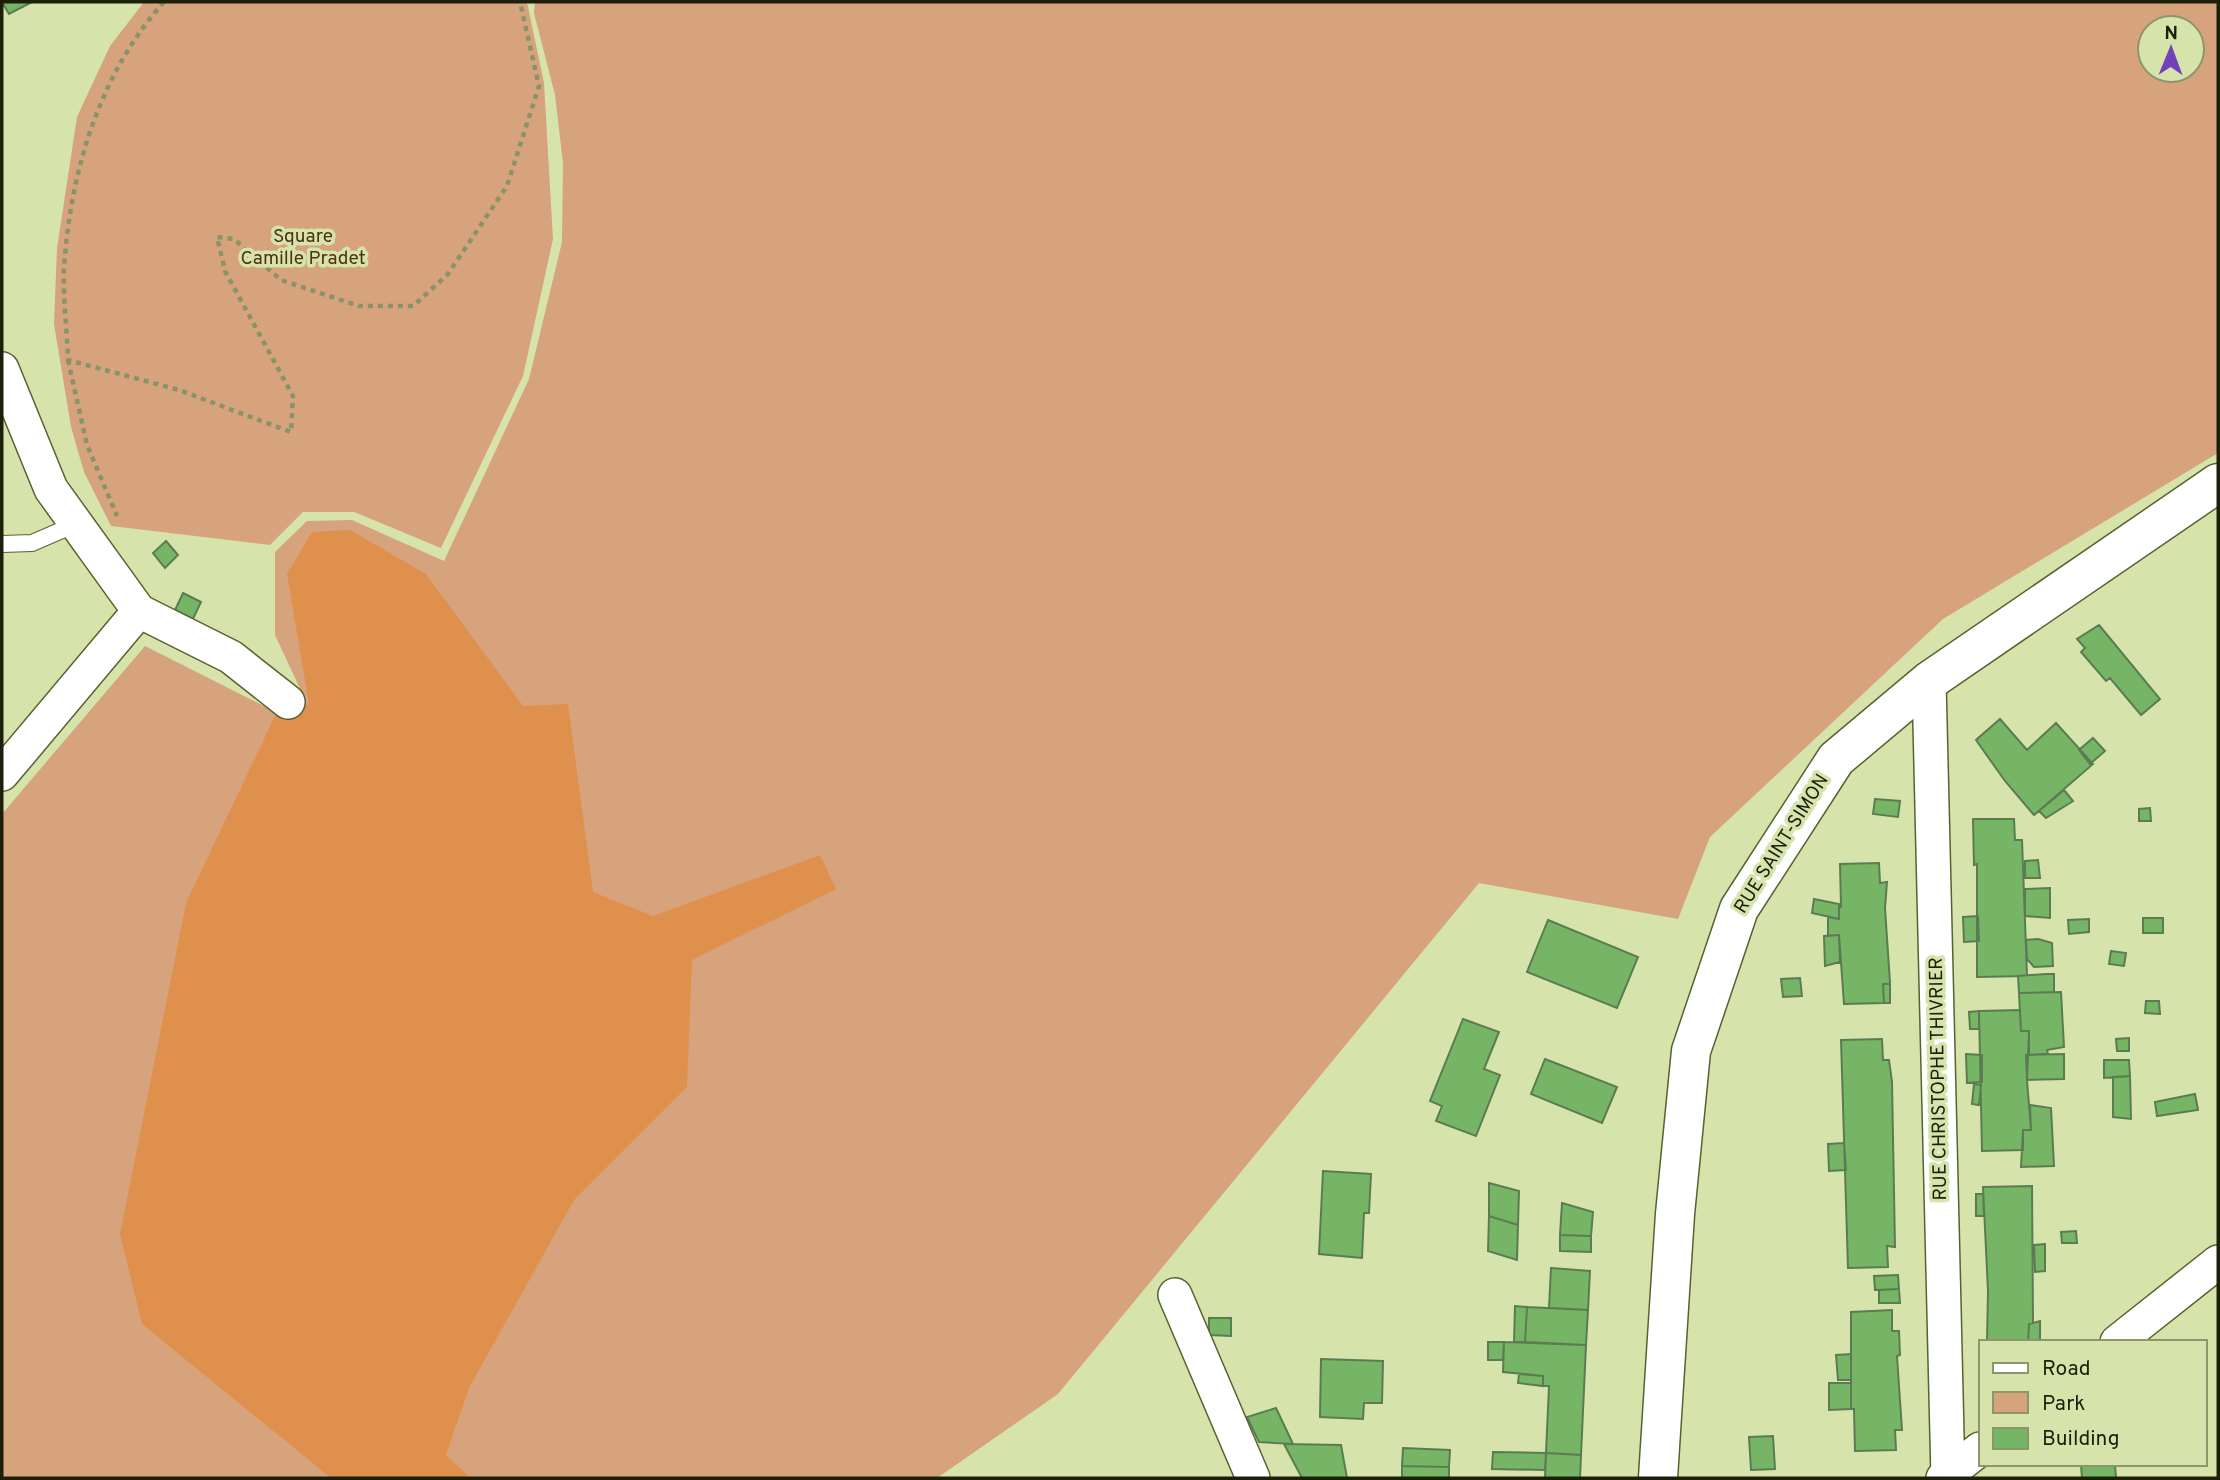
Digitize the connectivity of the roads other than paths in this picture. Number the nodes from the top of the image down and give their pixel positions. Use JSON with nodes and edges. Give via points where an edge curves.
{"nodes":[{"id":1,"x":2,"y":369,"type":"edge"},
{"id":2,"x":2218,"y":482,"type":"edge"},
{"id":3,"x":76,"y":524,"type":"junction"},
{"id":4,"x":2,"y":544,"type":"edge"},
{"id":5,"x":139,"y":611,"type":"junction"},
{"id":6,"x":1929,"y":681,"type":"junction"},
{"id":7,"x":288,"y":702,"type":"dead end"},
{"id":8,"x":2,"y":774,"type":"edge"},
{"id":9,"x":2218,"y":1262,"type":"edge"},
{"id":10,"x":1175,"y":1295,"type":"dead end"},
{"id":11,"x":2120,"y":1340,"type":"edge"},
{"id":12,"x":1979,"y":1450,"type":"edge"},
{"id":13,"x":1946,"y":1477,"type":"edge"},
{"id":14,"x":1253,"y":1478,"type":"edge"},
{"id":15,"x":1658,"y":1478,"type":"edge"}],
"edges":[{"from":1,"to":3,"type":"street","via":[[51,489]]},
{"from":2,"to":6,"type":"street","name":"RUE SAINT-SIMON"},
{"from":3,"to":4,"type":"lane","via":[[32,543]]},
{"from":3,"to":5,"type":"street"},
{"from":5,"to":7,"type":"street","via":[[231,657]]},
{"from":5,"to":8,"type":"street"},
{"from":6,"to":13,"type":"street","name":"RUE CHRISTOPHE THIVRIER"},
{"from":6,"to":15,"type":"street","name":"RUE SAINT-SIMON","via":[[1836,759],[1738,909],[1691,1051]]},
{"from":9,"to":11,"type":"street"},
{"from":10,"to":14,"type":"street"},
{"from":12,"to":13,"type":"street"}]}
